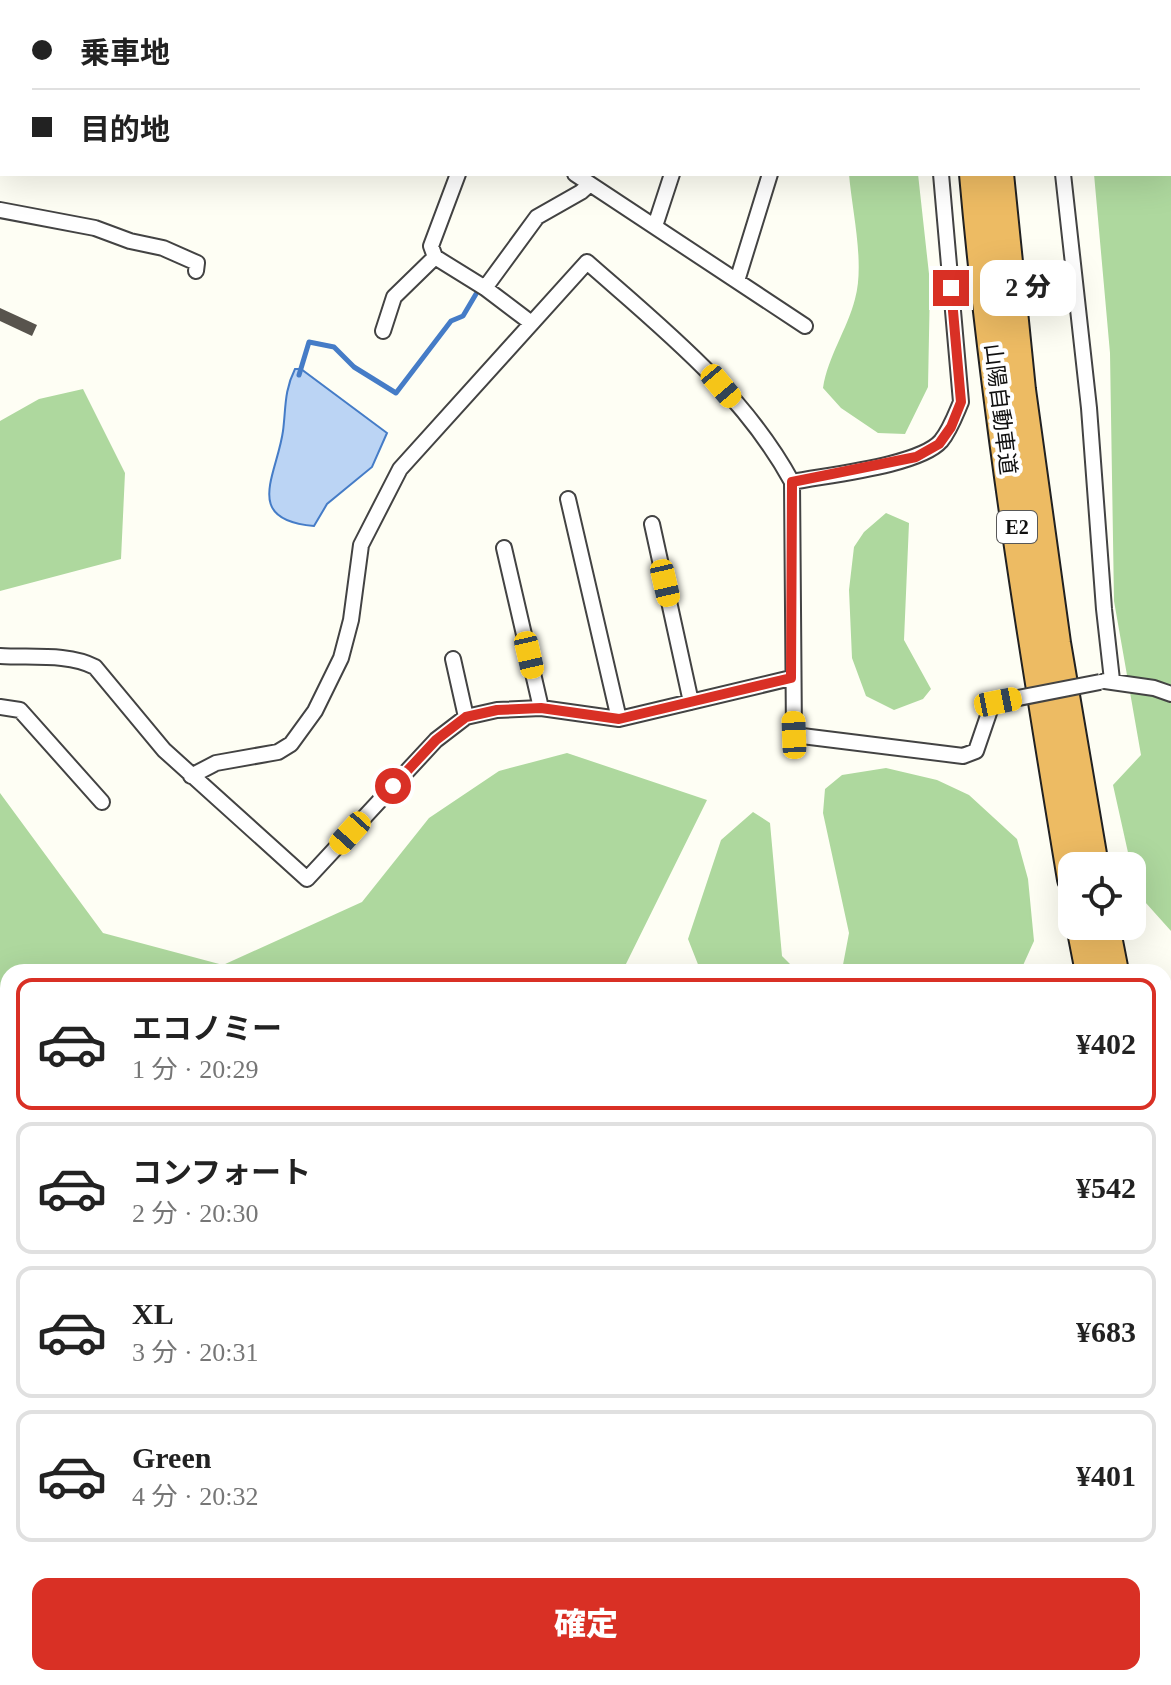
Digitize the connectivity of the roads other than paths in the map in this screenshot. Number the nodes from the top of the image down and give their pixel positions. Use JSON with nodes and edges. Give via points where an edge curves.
{"nodes":[{"id":1,"x":457,"y":176,"type":"edge"},
{"id":2,"x":578,"y":176,"type":"edge"},
{"id":3,"x":671,"y":176,"type":"edge"},
{"id":4,"x":769,"y":176,"type":"edge"},
{"id":5,"x":941,"y":176,"type":"edge"},
{"id":6,"x":974,"y":176,"type":"edge"},
{"id":7,"x":999,"y":176,"type":"edge"},
{"id":8,"x":1063,"y":176,"type":"edge"},
{"id":9,"x":590,"y":184,"type":"junction"},
{"id":10,"x":0,"y":210,"type":"edge"},
{"id":11,"x":655,"y":226,"type":"junction"},
{"id":12,"x":435,"y":257,"type":"junction"},
{"id":13,"x":196,"y":271,"type":"dead end"},
{"id":14,"x":737,"y":281,"type":"junction"},
{"id":15,"x":485,"y":288,"type":"junction"},
{"id":16,"x":530,"y":322,"type":"junction"},
{"id":17,"x":805,"y":326,"type":"dead end"},
{"id":18,"x":383,"y":331,"type":"dead end"},
{"id":19,"x":792,"y":482,"type":"junction"},
{"id":20,"x":568,"y":499,"type":"dead end"},
{"id":21,"x":652,"y":524,"type":"dead end"},
{"id":22,"x":504,"y":548,"type":"dead end"},
{"id":23,"x":0,"y":656,"type":"edge"},
{"id":24,"x":453,"y":659,"type":"dead end"},
{"id":25,"x":791,"y":678,"type":"junction"},
{"id":26,"x":1106,"y":681,"type":"junction"},
{"id":27,"x":1171,"y":694,"type":"edge"},
{"id":28,"x":691,"y":702,"type":"junction"},
{"id":29,"x":0,"y":707,"type":"edge"},
{"id":30,"x":541,"y":708,"type":"junction"},
{"id":31,"x":466,"y":717,"type":"junction"},
{"id":32,"x":619,"y":719,"type":"junction"},
{"id":33,"x":191,"y":776,"type":"junction"},
{"id":34,"x":102,"y":802,"type":"dead end"},
{"id":35,"x":1068,"y":852,"type":"edge"},
{"id":36,"x":1092,"y":852,"type":"edge"},
{"id":37,"x":1084,"y":940,"type":"edge"},
{"id":38,"x":1108,"y":940,"type":"edge"},
{"id":39,"x":1088,"y":964,"type":"edge"},
{"id":40,"x":1112,"y":964,"type":"edge"}],
"edges":[{"from":1,"to":12,"type":"street","via":[[431,246]]},
{"from":2,"to":9,"type":"street"},
{"from":3,"to":11,"type":"street"},
{"from":4,"to":14,"type":"street"},
{"from":5,"to":19,"type":"street","via":[[961,402],[951,427],[939,444],[916,457]]},
{"from":6,"to":35,"type":"highway","name":"山陽自動車道","number":"E2","via":[[1000,408]]},
{"from":7,"to":36,"type":"highway","name":"山陽自動車道","number":"E2","via":[[1051,611]]},
{"from":8,"to":26,"type":"street","via":[[1089,408]]},
{"from":9,"to":11,"type":"street"},
{"from":9,"to":15,"type":"street","via":[[537,217]]},
{"from":10,"to":13,"type":"street","via":[[95,228],[163,248],[197,263]]},
{"from":11,"to":14,"type":"street"},
{"from":12,"to":15,"type":"street"},
{"from":12,"to":18,"type":"street","via":[[394,297]]},
{"from":14,"to":17,"type":"street"},
{"from":15,"to":16,"type":"street"},
{"from":16,"to":19,"type":"street","via":[[587,262],[706,367]]},
{"from":16,"to":33,"type":"street","via":[[400,469],[361,545],[341,658],[315,711],[291,744],[278,752],[216,763]]},
{"from":19,"to":25,"type":"street"},
{"from":20,"to":32,"type":"street"},
{"from":21,"to":28,"type":"street"},
{"from":22,"to":30,"type":"street"},
{"from":23,"to":33,"type":"street","via":[[68,659],[95,667]]},
{"from":24,"to":31,"type":"street"},
{"from":25,"to":26,"type":"street","bridge":true,"via":[[794,735],[949,756],[976,751],[990,710],[998,702]]},
{"from":25,"to":28,"type":"street"},
{"from":26,"to":27,"type":"street"},
{"from":28,"to":32,"type":"street"},
{"from":29,"to":34,"type":"street","via":[[20,710]]},
{"from":30,"to":31,"type":"street"},
{"from":30,"to":32,"type":"street"},
{"from":31,"to":33,"type":"street","via":[[436,740],[307,879]]},
{"from":37,"to":39,"type":"highway"},
{"from":38,"to":40,"type":"highway"}]}
